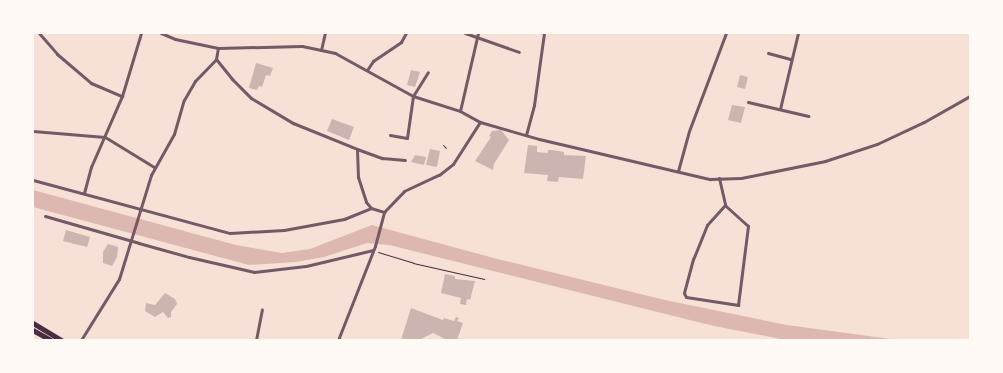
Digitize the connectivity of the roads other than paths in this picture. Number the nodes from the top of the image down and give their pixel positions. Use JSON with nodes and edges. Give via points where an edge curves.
{"nodes":[{"id":1,"x":39,"y":33,"type":"edge"},
{"id":2,"x":142,"y":33,"type":"edge"},
{"id":3,"x":161,"y":33,"type":"edge"},
{"id":4,"x":325,"y":33,"type":"edge"},
{"id":5,"x":406,"y":33,"type":"edge"},
{"id":6,"x":465,"y":33,"type":"edge"},
{"id":7,"x":478,"y":33,"type":"edge"},
{"id":8,"x":544,"y":33,"type":"edge"},
{"id":9,"x":726,"y":33,"type":"edge"},
{"id":10,"x":798,"y":33,"type":"edge"},
{"id":11,"x":476,"y":38,"type":"junction"},
{"id":12,"x":218,"y":48,"type":"junction"},
{"id":13,"x":321,"y":50,"type":"junction"},
{"id":14,"x":519,"y":52,"type":"dead end"},
{"id":15,"x":768,"y":53,"type":"dead end"},
{"id":16,"x":216,"y":59,"type":"junction"},
{"id":17,"x":790,"y":59,"type":"junction"},
{"id":18,"x":367,"y":70,"type":"junction"},
{"id":19,"x":428,"y":72,"type":"dead end"},
{"id":20,"x":122,"y":96,"type":"junction"},
{"id":21,"x":413,"y":96,"type":"junction"},
{"id":22,"x":970,"y":96,"type":"edge"},
{"id":23,"x":748,"y":102,"type":"dead end"},
{"id":24,"x":780,"y":109,"type":"junction"},
{"id":25,"x":460,"y":111,"type":"junction"},
{"id":26,"x":808,"y":116,"type":"dead end"},
{"id":27,"x":480,"y":122,"type":"junction"},
{"id":28,"x":33,"y":131,"type":"edge"},
{"id":29,"x":390,"y":135,"type":"dead end"},
{"id":30,"x":526,"y":135,"type":"junction"},
{"id":31,"x":105,"y":137,"type":"junction"},
{"id":32,"x":357,"y":149,"type":"junction"},
{"id":33,"x":405,"y":160,"type":"dead end"},
{"id":34,"x":154,"y":167,"type":"junction"},
{"id":35,"x":678,"y":171,"type":"junction"},
{"id":36,"x":719,"y":178,"type":"junction"},
{"id":37,"x":33,"y":180,"type":"edge"},
{"id":38,"x":84,"y":193,"type":"junction"},
{"id":39,"x":725,"y":205,"type":"junction"},
{"id":40,"x":371,"y":208,"type":"junction"},
{"id":41,"x":140,"y":209,"type":"junction"},
{"id":42,"x":384,"y":212,"type":"junction"},
{"id":43,"x":45,"y":216,"type":"dead end"},
{"id":44,"x":131,"y":241,"type":"junction"},
{"id":45,"x":139,"y":243,"type":"joint"},
{"id":46,"x":373,"y":250,"type":"junction"},
{"id":47,"x":189,"y":257,"type":"joint"},
{"id":48,"x":262,"y":310,"type":"dead end"},
{"id":49,"x":33,"y":323,"type":"edge"},
{"id":50,"x":33,"y":330,"type":"edge"},
{"id":51,"x":50,"y":340,"type":"edge"},
{"id":52,"x":61,"y":340,"type":"edge"},
{"id":53,"x":81,"y":340,"type":"edge"},
{"id":54,"x":256,"y":340,"type":"edge"},
{"id":55,"x":338,"y":340,"type":"edge"}],
"edges":[{"from":1,"to":20,"type":"street","via":[[57,54],[91,83]]},
{"from":2,"to":20,"type":"street"},
{"from":3,"to":12,"type":"street","via":[[175,39]]},
{"from":4,"to":13,"type":"street"},
{"from":5,"to":18,"type":"street","via":[[401,42],[373,61]]},
{"from":6,"to":11,"type":"street"},
{"from":7,"to":11,"type":"street"},
{"from":8,"to":30,"type":"street","via":[[535,98]]},
{"from":9,"to":35,"type":"street","via":[[689,131]]},
{"from":10,"to":17,"type":"street"},
{"from":11,"to":14,"type":"street"},
{"from":11,"to":25,"type":"street"},
{"from":12,"to":13,"type":"street","via":[[290,46]]},
{"from":12,"to":16,"type":"street"},
{"from":13,"to":18,"type":"street","via":[[335,53]]},
{"from":15,"to":17,"type":"street"},
{"from":16,"to":32,"type":"street","via":[[240,88],[273,112]]},
{"from":16,"to":34,"type":"street","via":[[189,90],[174,134]]},
{"from":17,"to":24,"type":"street"},
{"from":18,"to":21,"type":"street"},
{"from":19,"to":21,"type":"street"},
{"from":20,"to":31,"type":"street"},
{"from":21,"to":25,"type":"street"},
{"from":21,"to":29,"type":"street","via":[[407,138]]},
{"from":22,"to":36,"type":"street","via":[[924,122],[877,144],[832,159],[778,172]]},
{"from":23,"to":24,"type":"street"},
{"from":24,"to":26,"type":"street"},
{"from":25,"to":27,"type":"street"},
{"from":27,"to":30,"type":"street"},
{"from":27,"to":42,"type":"street","via":[[453,164],[439,175],[404,191]]},
{"from":28,"to":31,"type":"street"},
{"from":30,"to":35,"type":"street"},
{"from":31,"to":34,"type":"street"},
{"from":31,"to":38,"type":"street","via":[[91,167]]},
{"from":32,"to":33,"type":"street","via":[[382,158]]},
{"from":32,"to":40,"type":"street","via":[[358,177],[364,198]]},
{"from":34,"to":41,"type":"street"},
{"from":35,"to":36,"type":"street"},
{"from":36,"to":39,"type":"street"},
{"from":37,"to":38,"type":"street"},
{"from":38,"to":41,"type":"street"},
{"from":39,"to":39,"type":"street","via":[[707,225],[693,259],[684,293],[686,297],[738,305],[748,226]]},
{"from":40,"to":41,"type":"street","via":[[344,219],[284,230],[241,234],[210,230]]},
{"from":40,"to":42,"type":"street"},
{"from":41,"to":44,"type":"street"},
{"from":42,"to":46,"type":"street"},
{"from":43,"to":44,"type":"street"},
{"from":44,"to":45,"type":"street"},
{"from":44,"to":53,"type":"street","via":[[119,279]]},
{"from":45,"to":47,"type":"street"},
{"from":46,"to":47,"type":"street","via":[[306,266],[254,272]]},
{"from":46,"to":55,"type":"street"},
{"from":48,"to":54,"type":"street"},
{"from":49,"to":52,"type":"main road"},
{"from":50,"to":51,"type":"main road"}]}
